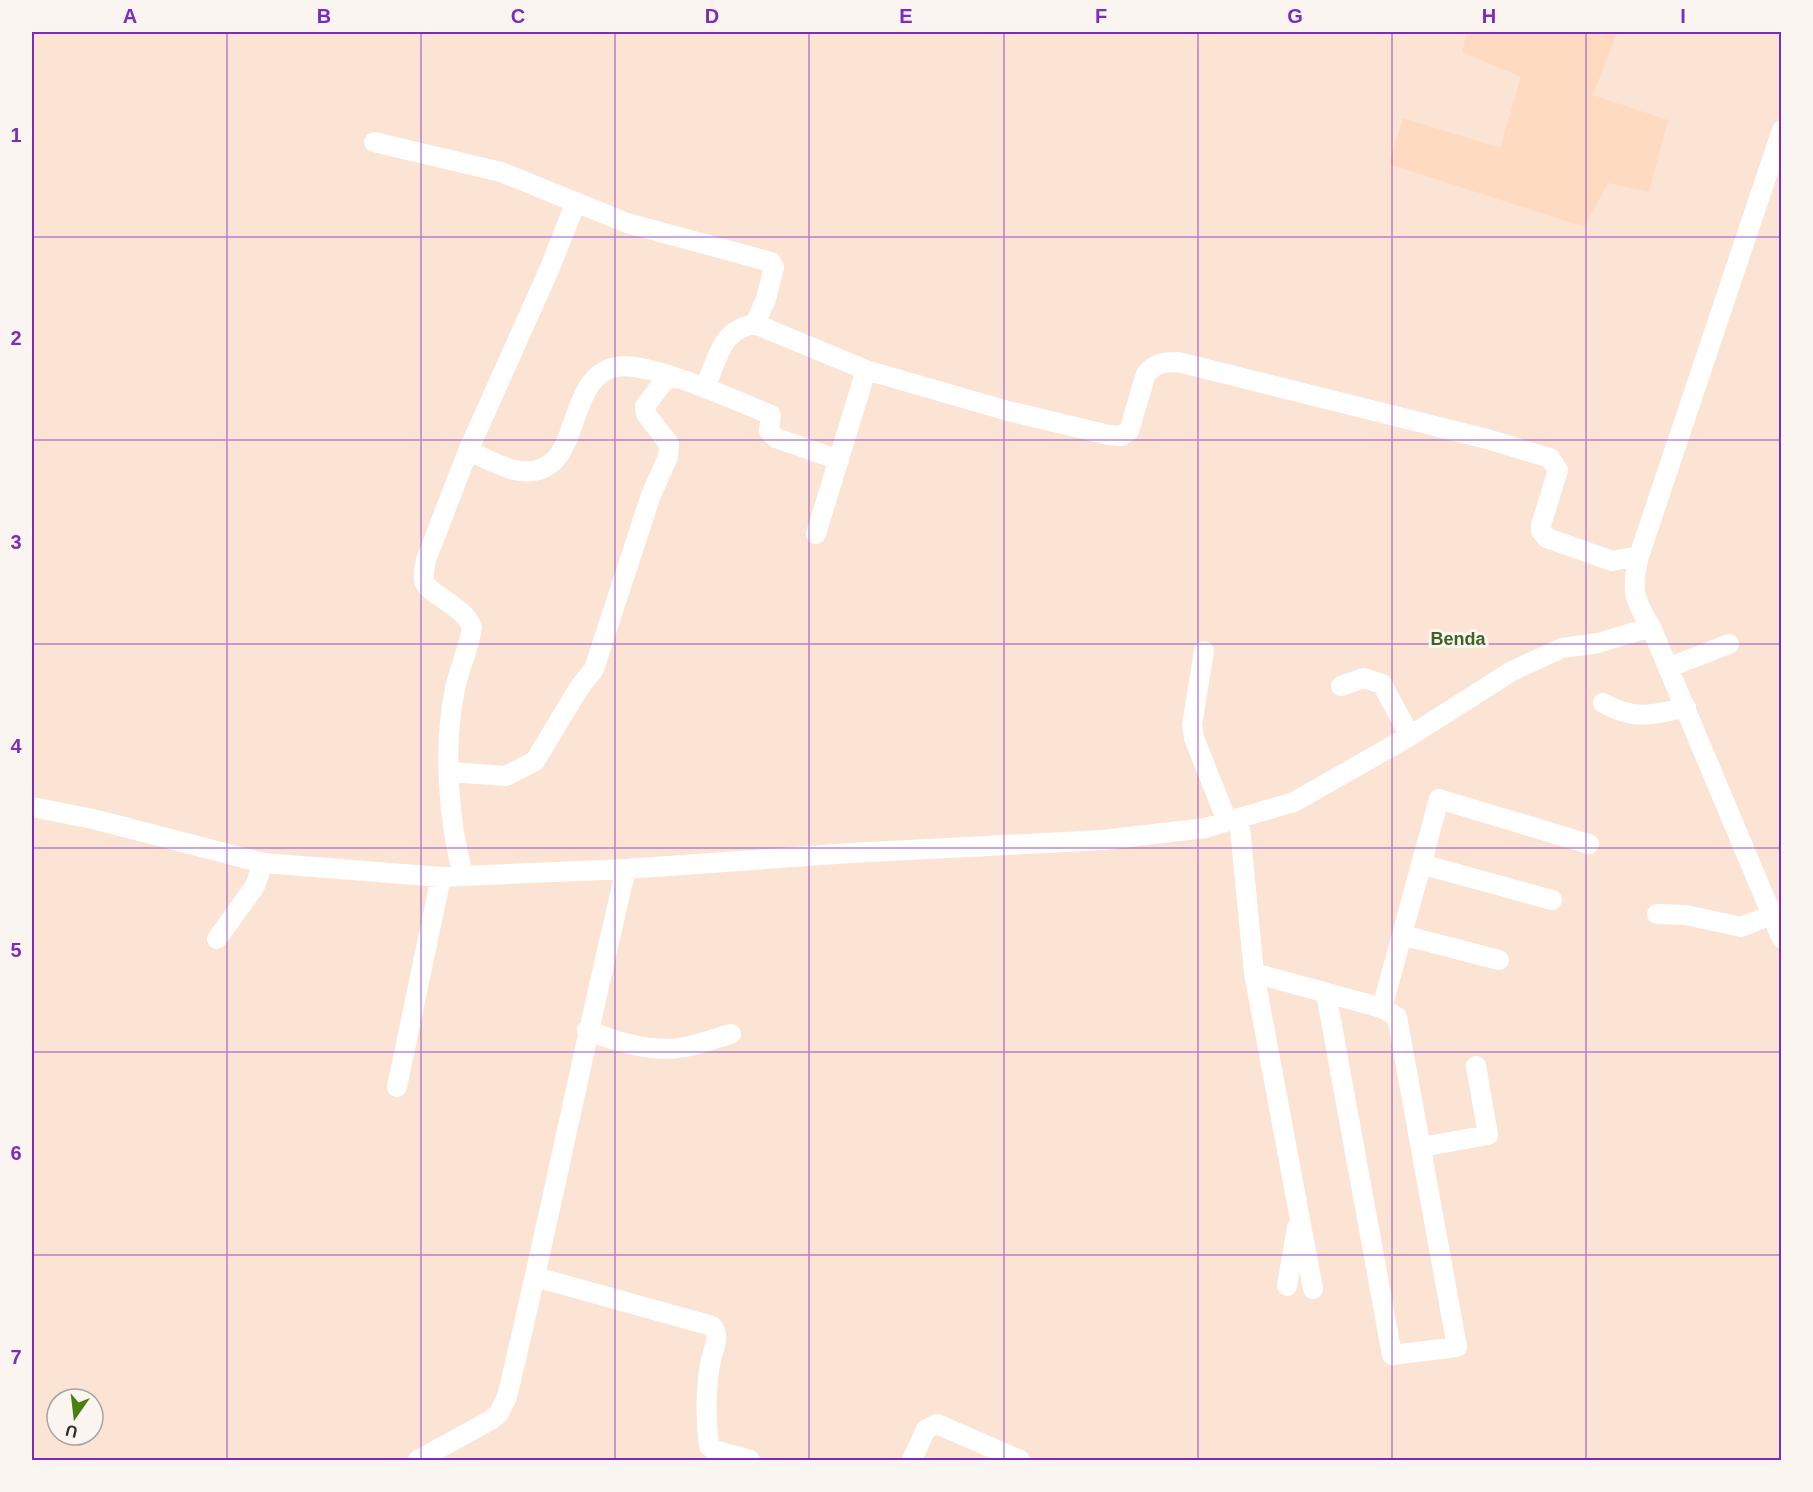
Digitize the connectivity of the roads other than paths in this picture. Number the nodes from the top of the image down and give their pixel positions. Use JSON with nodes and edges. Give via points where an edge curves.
{"nodes":[{"id":1,"x":1782,"y":130,"type":"edge"},
{"id":2,"x":374,"y":142,"type":"dead end"},
{"id":3,"x":576,"y":202,"type":"junction"},
{"id":4,"x":755,"y":324,"type":"junction"},
{"id":5,"x":866,"y":370,"type":"junction"},
{"id":6,"x":670,"y":377,"type":"junction"},
{"id":7,"x":705,"y":387,"type":"junction"},
{"id":8,"x":468,"y":451,"type":"junction"},
{"id":9,"x":839,"y":460,"type":"junction"},
{"id":10,"x":816,"y":534,"type":"dead end"},
{"id":11,"x":1639,"y":556,"type":"junction"},
{"id":12,"x":1651,"y":627,"type":"junction"},
{"id":13,"x":1729,"y":644,"type":"dead end"},
{"id":14,"x":1204,"y":651,"type":"dead end"},
{"id":15,"x":1670,"y":668,"type":"junction"},
{"id":16,"x":1341,"y":686,"type":"dead end"},
{"id":17,"x":1603,"y":704,"type":"dead end"},
{"id":18,"x":1686,"y":707,"type":"junction"},
{"id":19,"x":1410,"y":736,"type":"junction"},
{"id":20,"x":450,"y":772,"type":"junction"},
{"id":21,"x":34,"y":814,"type":"edge"},
{"id":22,"x":1233,"y":820,"type":"junction"},
{"id":23,"x":1589,"y":844,"type":"dead end"},
{"id":24,"x":263,"y":863,"type":"junction"},
{"id":25,"x":1421,"y":864,"type":"junction"},
{"id":26,"x":626,"y":869,"type":"junction"},
{"id":27,"x":463,"y":874,"type":"junction"},
{"id":28,"x":441,"y":877,"type":"junction"},
{"id":29,"x":1552,"y":900,"type":"dead end"},
{"id":30,"x":1657,"y":914,"type":"dead end"},
{"id":31,"x":1777,"y":914,"type":"edge"},
{"id":32,"x":1402,"y":935,"type":"junction"},
{"id":33,"x":216,"y":939,"type":"dead end"},
{"id":34,"x":1782,"y":939,"type":"edge"},
{"id":35,"x":1499,"y":960,"type":"dead end"},
{"id":36,"x":1254,"y":973,"type":"junction"},
{"id":37,"x":1326,"y":993,"type":"junction"},
{"id":38,"x":1382,"y":1008,"type":"junction"},
{"id":39,"x":587,"y":1030,"type":"junction"},
{"id":40,"x":731,"y":1034,"type":"dead end"},
{"id":41,"x":1476,"y":1066,"type":"dead end"},
{"id":42,"x":397,"y":1087,"type":"dead end"},
{"id":43,"x":1422,"y":1147,"type":"junction"},
{"id":44,"x":1300,"y":1216,"type":"junction"},
{"id":45,"x":536,"y":1277,"type":"junction"},
{"id":46,"x":1287,"y":1286,"type":"dead end"},
{"id":47,"x":1313,"y":1289,"type":"dead end"},
{"id":48,"x":418,"y":1461,"type":"edge"},
{"id":49,"x":750,"y":1461,"type":"edge"},
{"id":50,"x":912,"y":1461,"type":"edge"},
{"id":51,"x":1020,"y":1461,"type":"edge"}],
"edges":[{"from":1,"to":11,"type":"street"},
{"from":2,"to":3,"type":"street","via":[[501,172]]},
{"from":3,"to":4,"type":"street","via":[[627,223],[771,262],[774,267],[769,288]]},
{"from":3,"to":8,"type":"street"},
{"from":4,"to":5,"type":"street"},
{"from":4,"to":7,"type":"street","via":[[738,327],[728,335]]},
{"from":5,"to":9,"type":"street"},
{"from":5,"to":11,"type":"street","via":[[1008,411],[1121,436],[1129,431],[1146,374],[1152,367],[1168,362],[1188,364],[1550,458],[1558,470],[1541,525],[1543,535],[1605,560]]},
{"from":6,"to":7,"type":"street"},
{"from":6,"to":8,"type":"street","via":[[633,367],[615,367],[598,376],[579,401],[568,444],[541,469],[515,470]]},
{"from":6,"to":20,"type":"street","via":[[645,406],[646,414],[669,444],[668,457],[651,495],[594,669],[536,761],[506,776]]},
{"from":7,"to":9,"type":"street","via":[[771,415],[769,431],[776,438]]},
{"from":8,"to":20,"type":"street","via":[[426,560],[424,579],[428,588],[459,607],[472,627],[455,690]]},
{"from":9,"to":10,"type":"street"},
{"from":11,"to":12,"type":"street","via":[[1633,582],[1638,606]]},
{"from":12,"to":15,"type":"street"},
{"from":12,"to":19,"type":"street","via":[[1598,643],[1562,648],[1512,671]]},
{"from":13,"to":15,"type":"street"},
{"from":14,"to":22,"type":"street","via":[[1192,725],[1194,738]]},
{"from":15,"to":18,"type":"street"},
{"from":16,"to":19,"type":"street","via":[[1364,678],[1382,684]]},
{"from":17,"to":18,"type":"street","via":[[1616,711],[1648,716]]},
{"from":18,"to":31,"type":"street"},
{"from":19,"to":22,"type":"street","via":[[1294,802]]},
{"from":20,"to":27,"type":"street","via":[[452,821]]},
{"from":21,"to":24,"type":"street","via":[[93,819]]},
{"from":22,"to":26,"type":"street","via":[[1205,828],[1103,840]]},
{"from":22,"to":36,"type":"street"},
{"from":23,"to":25,"type":"street","via":[[1439,799]]},
{"from":24,"to":28,"type":"street"},
{"from":24,"to":33,"type":"street","via":[[255,886]]},
{"from":25,"to":29,"type":"street"},
{"from":25,"to":32,"type":"street"},
{"from":26,"to":27,"type":"street"},
{"from":26,"to":39,"type":"street"},
{"from":27,"to":28,"type":"street"},
{"from":28,"to":42,"type":"street"},
{"from":30,"to":31,"type":"street","via":[[1686,915],[1741,927]]},
{"from":31,"to":34,"type":"street"},
{"from":32,"to":35,"type":"street"},
{"from":32,"to":38,"type":"street"},
{"from":36,"to":37,"type":"street"},
{"from":36,"to":44,"type":"street"},
{"from":37,"to":38,"type":"street"},
{"from":37,"to":43,"type":"street","via":[[1392,1355],[1457,1347]]},
{"from":38,"to":43,"type":"street","via":[[1397,1017],[1401,1026]]},
{"from":39,"to":40,"type":"street","via":[[610,1040],[657,1048],[683,1047]]},
{"from":39,"to":45,"type":"street"},
{"from":41,"to":43,"type":"street","via":[[1488,1136]]},
{"from":44,"to":46,"type":"street"},
{"from":44,"to":47,"type":"street"},
{"from":45,"to":48,"type":"street","via":[[507,1397],[499,1413]]},
{"from":45,"to":49,"type":"street","via":[[712,1326],[717,1337],[708,1371],[709,1446]]},
{"from":50,"to":51,"type":"street","via":[[930,1425]]}]}
